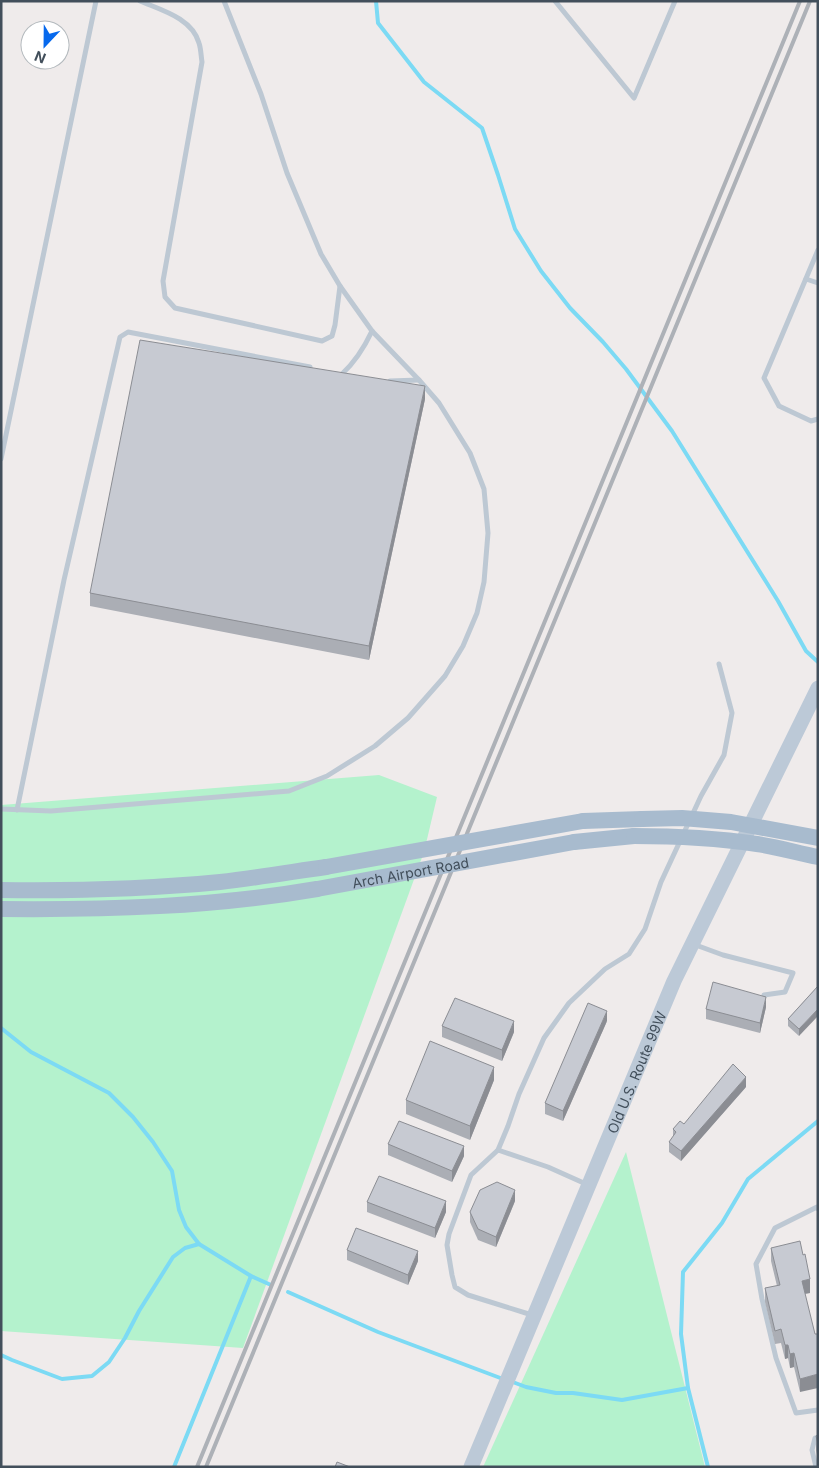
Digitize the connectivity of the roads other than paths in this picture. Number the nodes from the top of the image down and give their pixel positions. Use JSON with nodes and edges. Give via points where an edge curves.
{"nodes":[{"id":1,"x":96,"y":1,"type":"edge"},
{"id":2,"x":140,"y":1,"type":"edge"},
{"id":3,"x":224,"y":1,"type":"edge"},
{"id":4,"x":555,"y":1,"type":"edge"},
{"id":5,"x":675,"y":1,"type":"edge"},
{"id":6,"x":818,"y":250,"type":"edge"},
{"id":7,"x":806,"y":279,"type":"junction"},
{"id":8,"x":818,"y":283,"type":"edge"},
{"id":9,"x":340,"y":286,"type":"junction"},
{"id":10,"x":372,"y":331,"type":"junction"},
{"id":11,"x":313,"y":368,"type":"edge"},
{"id":12,"x":332,"y":372,"type":"edge"},
{"id":13,"x":342,"y":374,"type":"junction"},
{"id":14,"x":350,"y":375,"type":"edge"},
{"id":15,"x":383,"y":380,"type":"edge"},
{"id":16,"x":419,"y":380,"type":"junction"},
{"id":17,"x":818,"y":419,"type":"edge"},
{"id":18,"x":1,"y":459,"type":"edge"},
{"id":19,"x":719,"y":664,"type":"dead end"},
{"id":20,"x":818,"y":688,"type":"edge"},
{"id":21,"x":1,"y":809,"type":"edge"},
{"id":22,"x":17,"y":810,"type":"junction"},
{"id":23,"x":818,"y":838,"type":"edge"},
{"id":24,"x":818,"y":857,"type":"edge"},
{"id":25,"x":1,"y":890,"type":"edge"},
{"id":26,"x":1,"y":909,"type":"edge"},
{"id":27,"x":693,"y":944,"type":"junction"},
{"id":28,"x":764,"y":996,"type":"edge"},
{"id":29,"x":498,"y":1150,"type":"junction"},
{"id":30,"x":589,"y":1185,"type":"junction"},
{"id":31,"x":818,"y":1209,"type":"edge"},
{"id":32,"x":535,"y":1316,"type":"junction"},
{"id":33,"x":818,"y":1410,"type":"edge"},
{"id":34,"x":818,"y":1437,"type":"edge"},
{"id":35,"x":472,"y":1467,"type":"edge"},
{"id":36,"x":816,"y":1467,"type":"edge"}],
"edges":[{"from":1,"to":18,"type":"lane"},
{"from":2,"to":9,"type":"lane","via":[[192,28],[199,42],[202,62],[163,281],[165,297],[175,308],[322,341],[332,336],[334,330]]},
{"from":3,"to":9,"type":"lane","via":[[261,94],[287,172],[321,254]]},
{"from":4,"to":5,"type":"lane","via":[[634,98]]},
{"from":6,"to":7,"type":"lane"},
{"from":7,"to":8,"type":"lane"},
{"from":7,"to":17,"type":"lane","via":[[764,378],[779,406],[811,421]]},
{"from":9,"to":10,"type":"lane"},
{"from":10,"to":13,"type":"lane","via":[[353,365]]},
{"from":10,"to":16,"type":"lane"},
{"from":11,"to":22,"type":"lane","via":[[128,332],[120,337],[64,580]]},
{"from":12,"to":13,"type":"lane"},
{"from":13,"to":14,"type":"lane"},
{"from":15,"to":16,"type":"lane"},
{"from":16,"to":22,"type":"lane","via":[[440,403],[470,453],[484,489],[488,533],[484,582],[477,613],[464,646],[446,676],[408,718],[375,746],[327,776],[289,791],[52,811]]},
{"from":19,"to":29,"type":"lane","via":[[732,713],[724,755],[661,882],[645,929],[629,954],[605,969],[569,1003],[544,1038]]},
{"from":20,"to":27,"type":"main road","name":"Old U.S. Route 99W"},
{"from":21,"to":22,"type":"lane"},
{"from":23,"to":25,"type":"main road","name":"Arch Airport Road","bridge":true,"via":[[731,822],[682,818],[583,821],[246,879],[161,886]]},
{"from":24,"to":26,"type":"main road","name":"Arch Airport Road","bridge":true,"via":[[758,844],[634,836],[574,842],[253,897],[102,908]]},
{"from":27,"to":28,"type":"lane","via":[[793,973],[785,992]]},
{"from":27,"to":30,"type":"main road","name":"Old U.S. Route 99W","via":[[674,981]]},
{"from":29,"to":30,"type":"lane"},
{"from":29,"to":32,"type":"lane","via":[[471,1175],[449,1234],[447,1245],[452,1275],[455,1288],[468,1295]]},
{"from":30,"to":32,"type":"main road","name":"Old U.S. Route 99W"},
{"from":31,"to":33,"type":"lane","via":[[775,1228],[756,1264],[776,1358],[796,1414]]},
{"from":32,"to":35,"type":"main road","name":"Old U.S. Route 99W"},
{"from":34,"to":36,"type":"lane","via":[[812,1450]]}]}
